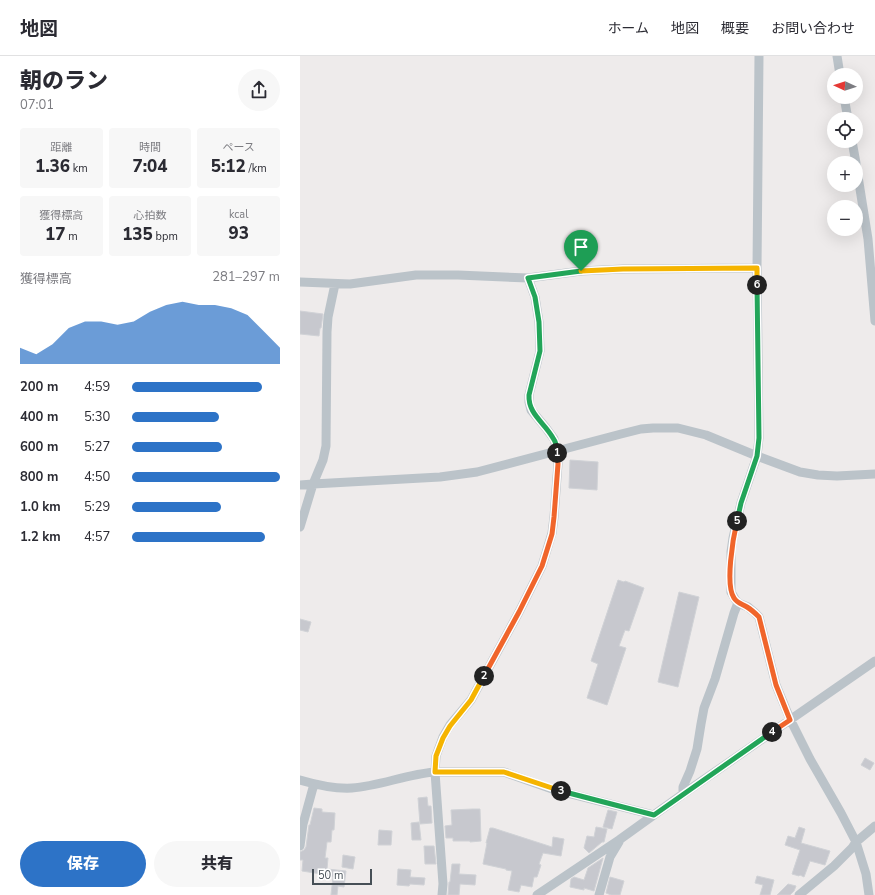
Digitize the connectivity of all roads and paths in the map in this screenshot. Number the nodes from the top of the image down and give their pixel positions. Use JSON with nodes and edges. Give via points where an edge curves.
{"nodes":[{"id":1,"x":758,"y":56,"type":"edge"},
{"id":2,"x":837,"y":56,"type":"edge"},
{"id":3,"x":839,"y":68,"type":"edge"},
{"id":4,"x":860,"y":192,"type":"edge"},
{"id":5,"x":757,"y":268,"type":"junction"},
{"id":6,"x":528,"y":278,"type":"junction"},
{"id":7,"x":300,"y":282,"type":"edge"},
{"id":8,"x":335,"y":284,"type":"junction"},
{"id":9,"x":875,"y":321,"type":"edge"},
{"id":10,"x":557,"y":451,"type":"junction"},
{"id":11,"x":757,"y":456,"type":"junction"},
{"id":12,"x":875,"y":474,"type":"edge"},
{"id":13,"x":313,"y":484,"type":"junction"},
{"id":14,"x":300,"y":485,"type":"edge"},
{"id":15,"x":300,"y":527,"type":"edge"},
{"id":16,"x":738,"y":603,"type":"junction"},
{"id":17,"x":875,"y":661,"type":"edge"},
{"id":18,"x":790,"y":720,"type":"junction"},
{"id":19,"x":435,"y":772,"type":"junction"},
{"id":20,"x":300,"y":780,"type":"edge"},
{"id":21,"x":314,"y":784,"type":"junction"},
{"id":22,"x":683,"y":794,"type":"junction"},
{"id":23,"x":654,"y":815,"type":"junction"},
{"id":24,"x":875,"y":826,"type":"edge"},
{"id":25,"x":620,"y":840,"type":"junction"},
{"id":26,"x":856,"y":842,"type":"junction"},
{"id":27,"x":300,"y":846,"type":"edge"},
{"id":28,"x":442,"y":895,"type":"edge"},
{"id":29,"x":537,"y":895,"type":"edge"},
{"id":30,"x":599,"y":895,"type":"edge"},
{"id":31,"x":799,"y":895,"type":"edge"},
{"id":32,"x":869,"y":895,"type":"edge"}],
"edges":[{"from":1,"to":5,"type":"street"},
{"from":2,"to":3,"type":"street"},
{"from":4,"to":9,"type":"street","via":[[868,239]]},
{"from":5,"to":6,"type":"street","via":[[623,269]]},
{"from":5,"to":11,"type":"street"},
{"from":6,"to":8,"type":"street","via":[[416,275]]},
{"from":6,"to":10,"type":"street","via":[[535,297],[540,351],[529,402],[531,410],[554,439]]},
{"from":7,"to":8,"type":"street"},
{"from":8,"to":13,"type":"street","via":[[327,332],[326,446]]},
{"from":10,"to":11,"type":"street","via":[[641,429],[678,428],[706,435]]},
{"from":10,"to":13,"type":"street","via":[[460,475]]},
{"from":10,"to":19,"type":"street","via":[[552,534],[542,566],[479,687],[443,738],[436,756]]},
{"from":11,"to":12,"type":"street","via":[[809,474]]},
{"from":11,"to":16,"type":"street","via":[[741,503],[731,552],[731,592]]},
{"from":13,"to":14,"type":"street"},
{"from":13,"to":15,"type":"street"},
{"from":16,"to":18,"type":"street","via":[[748,607],[759,617],[776,685]]},
{"from":16,"to":22,"type":"street","via":[[704,708],[697,749],[683,787]]},
{"from":17,"to":18,"type":"street"},
{"from":18,"to":22,"type":"street"},
{"from":18,"to":26,"type":"street"},
{"from":19,"to":21,"type":"street","via":[[364,787],[337,788]]},
{"from":19,"to":23,"type":"street","via":[[504,772],[555,790]]},
{"from":19,"to":28,"type":"street"},
{"from":20,"to":21,"type":"street"},
{"from":21,"to":27,"type":"street"},
{"from":22,"to":23,"type":"street"},
{"from":23,"to":25,"type":"street"},
{"from":24,"to":26,"type":"street"},
{"from":25,"to":29,"type":"street"},
{"from":25,"to":30,"type":"street","via":[[610,858]]},
{"from":26,"to":31,"type":"street","via":[[834,866]]},
{"from":26,"to":32,"type":"street","via":[[866,874]]}]}
